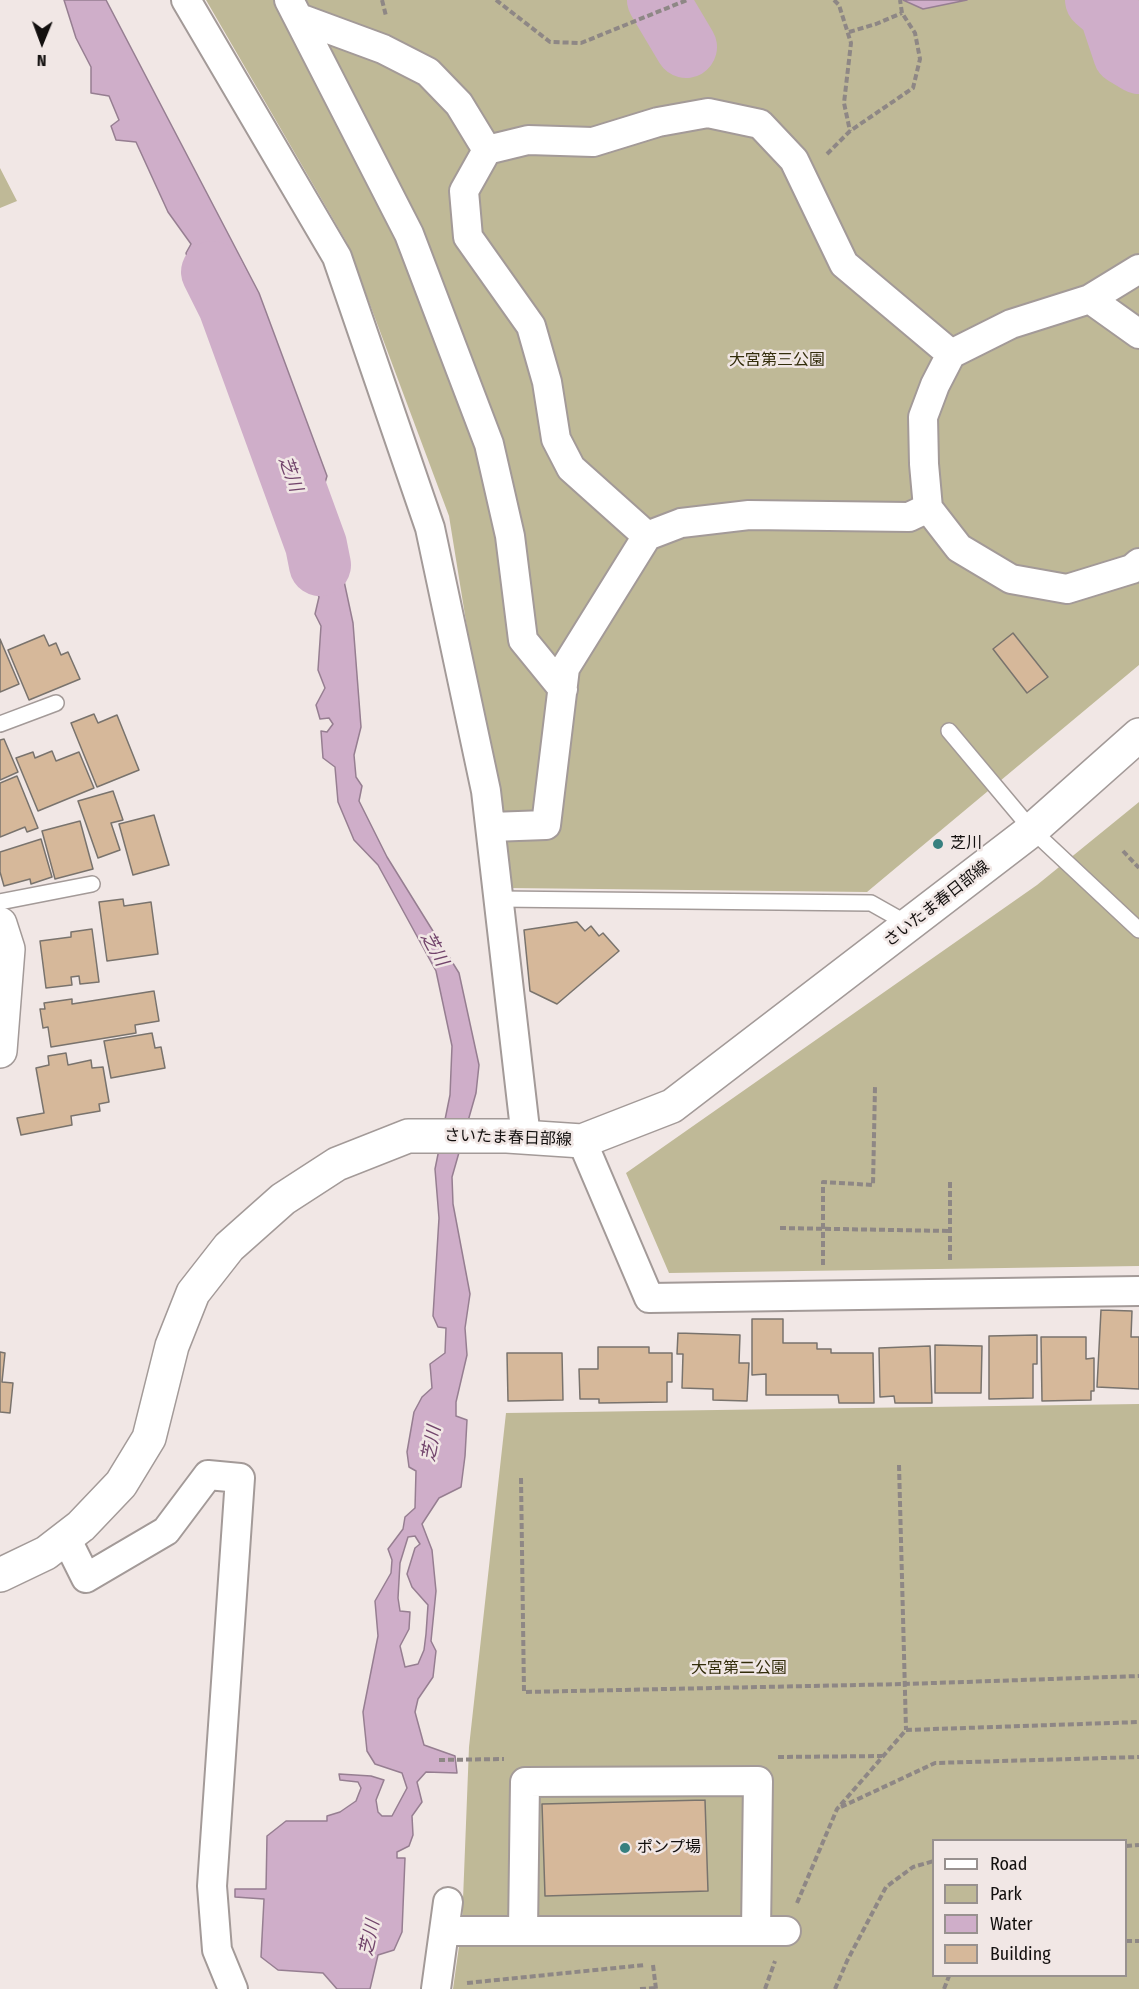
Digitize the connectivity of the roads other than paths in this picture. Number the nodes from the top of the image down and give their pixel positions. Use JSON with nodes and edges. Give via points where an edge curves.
{"nodes":[{"id":1,"x":186,"y":0,"type":"edge"},
{"id":2,"x":294,"y":9,"type":"edge"},
{"id":3,"x":487,"y":150,"type":"junction"},
{"id":4,"x":1139,"y":269,"type":"edge"},
{"id":5,"x":1090,"y":299,"type":"junction"},
{"id":6,"x":1139,"y":334,"type":"edge"},
{"id":7,"x":951,"y":354,"type":"junction"},
{"id":8,"x":928,"y":508,"type":"junction"},
{"id":9,"x":647,"y":536,"type":"junction"},
{"id":10,"x":1139,"y":563,"type":"edge"},
{"id":11,"x":563,"y":689,"type":"junction"},
{"id":12,"x":56,"y":703,"type":"dead end"},
{"id":13,"x":0,"y":724,"type":"edge"},
{"id":14,"x":949,"y":731,"type":"dead end"},
{"id":15,"x":1139,"y":735,"type":"edge"},
{"id":16,"x":491,"y":827,"type":"junction"},
{"id":17,"x":1032,"y":830,"type":"junction"},
{"id":18,"x":92,"y":884,"type":"dead end"},
{"id":19,"x":499,"y":899,"type":"junction"},
{"id":20,"x":0,"y":902,"type":"edge"},
{"id":21,"x":0,"y":924,"type":"edge"},
{"id":22,"x":910,"y":925,"type":"junction"},
{"id":23,"x":1139,"y":930,"type":"edge"},
{"id":24,"x":0,"y":1051,"type":"edge"},
{"id":25,"x":516,"y":1137,"type":"junction"},
{"id":26,"x":582,"y":1141,"type":"junction"},
{"id":27,"x":1139,"y":1291,"type":"edge"},
{"id":28,"x":66,"y":1538,"type":"junction"},
{"id":29,"x":0,"y":1575,"type":"edge"},
{"id":30,"x":448,"y":1902,"type":"dead end"},
{"id":31,"x":444,"y":1931,"type":"junction"},
{"id":32,"x":523,"y":1931,"type":"junction"},
{"id":33,"x":756,"y":1931,"type":"junction"},
{"id":34,"x":786,"y":1931,"type":"road end"},
{"id":35,"x":436,"y":1987,"type":"edge"},
{"id":36,"x":233,"y":1989,"type":"edge"}],
"edges":[{"from":1,"to":16,"type":"street","via":[[337,257],[430,528]]},
{"from":2,"to":3,"type":"street","via":[[428,72],[459,104]]},
{"from":2,"to":11,"type":"street","via":[[409,234],[489,444],[510,536],[523,640]]},
{"from":3,"to":7,"type":"street","via":[[528,140],[593,142],[658,122],[708,113],[760,124],[794,160],[844,264]]},
{"from":3,"to":9,"type":"street","via":[[464,191],[468,237],[531,326],[547,382],[556,439],[571,468]]},
{"from":4,"to":5,"type":"street"},
{"from":5,"to":6,"type":"street"},
{"from":5,"to":7,"type":"street","via":[[1011,324]]},
{"from":7,"to":8,"type":"street","via":[[923,417]]},
{"from":8,"to":9,"type":"street","via":[[909,517],[749,515],[681,523]]},
{"from":8,"to":10,"type":"street","via":[[958,548],[1011,579],[1067,589],[1132,569]]},
{"from":9,"to":11,"type":"street","via":[[565,668]]},
{"from":11,"to":16,"type":"street","via":[[546,825]]},
{"from":12,"to":13,"type":"lane"},
{"from":14,"to":17,"type":"lane"},
{"from":15,"to":17,"type":"main road","name":"さいたま春日部線"},
{"from":16,"to":19,"type":"street"},
{"from":17,"to":22,"type":"main road","name":"さいたま春日部線"},
{"from":17,"to":23,"type":"lane"},
{"from":18,"to":20,"type":"lane"},
{"from":19,"to":22,"type":"lane","via":[[871,903]]},
{"from":19,"to":25,"type":"street"},
{"from":21,"to":24,"type":"main road","via":[[8,949]]},
{"from":22,"to":26,"type":"main road","name":"さいたま春日部線","via":[[672,1106]]},
{"from":25,"to":26,"type":"main road","name":"さいたま春日部線"},
{"from":25,"to":28,"type":"main road","name":"さいたま春日部線","via":[[408,1136],[337,1164],[283,1200],[229,1247],[193,1293],[172,1346],[149,1438],[122,1484]]},
{"from":26,"to":27,"type":"street","via":[[649,1298]]},
{"from":28,"to":29,"type":"main road","name":"さいたま春日部線","via":[[46,1553]]},
{"from":28,"to":36,"type":"street","via":[[86,1578],[166,1531],[208,1475],[240,1478],[212,1886],[217,1950]]},
{"from":30,"to":31,"type":"street"},
{"from":31,"to":32,"type":"street"},
{"from":31,"to":35,"type":"street"},
{"from":32,"to":33,"type":"street"},
{"from":32,"to":33,"type":"street","via":[[525,1782],[758,1781]]},
{"from":33,"to":34,"type":"street"}]}
